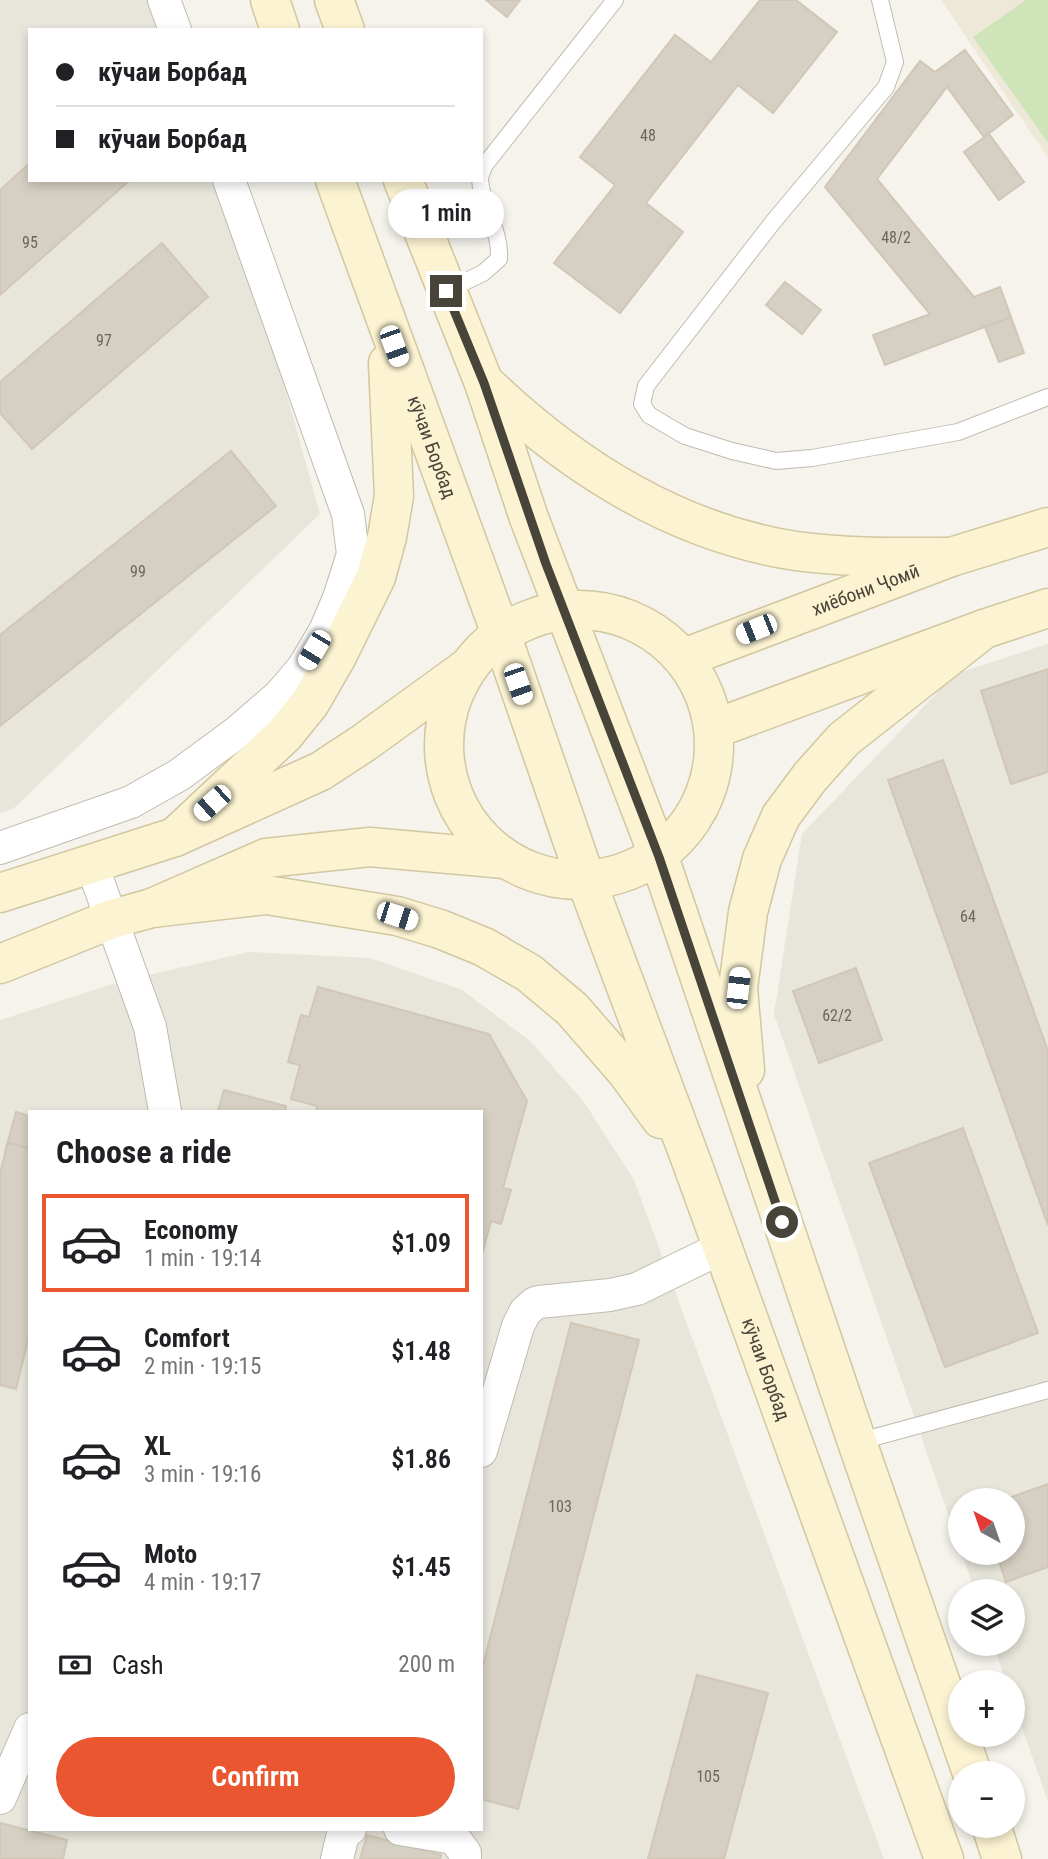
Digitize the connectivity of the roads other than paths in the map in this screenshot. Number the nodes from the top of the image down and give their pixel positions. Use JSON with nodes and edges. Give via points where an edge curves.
{"nodes":[{"id":1,"x":164,"y":0,"type":"edge"},
{"id":2,"x":270,"y":0,"type":"edge"},
{"id":3,"x":334,"y":0,"type":"edge"},
{"id":4,"x":615,"y":0,"type":"edge"},
{"id":5,"x":880,"y":0,"type":"edge"},
{"id":6,"x":174,"y":28,"type":"edge"},
{"id":7,"x":280,"y":28,"type":"edge"},
{"id":8,"x":344,"y":28,"type":"edge"},
{"id":9,"x":483,"y":169,"type":"edge"},
{"id":10,"x":230,"y":182,"type":"edge"},
{"id":11,"x":336,"y":182,"type":"edge"},
{"id":12,"x":404,"y":182,"type":"edge"},
{"id":13,"x":480,"y":182,"type":"edge"},
{"id":14,"x":446,"y":291,"type":"junction"},
{"id":15,"x":386,"y":322,"type":"junction"},
{"id":16,"x":484,"y":383,"type":"junction"},
{"id":17,"x":1048,"y":397,"type":"edge"},
{"id":18,"x":1048,"y":527,"type":"edge"},
{"id":19,"x":370,"y":537,"type":"junction"},
{"id":20,"x":951,"y":557,"type":"junction"},
{"id":21,"x":1048,"y":608,"type":"edge"},
{"id":22,"x":563,"y":611,"type":"junction"},
{"id":23,"x":985,"y":629,"type":"junction"},
{"id":24,"x":501,"y":634,"type":"junction"},
{"id":25,"x":684,"y":658,"type":"junction"},
{"id":26,"x":469,"y":666,"type":"junction"},
{"id":27,"x":300,"y":693,"type":"junction"},
{"id":28,"x":714,"y":729,"type":"junction"},
{"id":29,"x":174,"y":837,"type":"junction"},
{"id":30,"x":0,"y":849,"type":"edge"},
{"id":31,"x":659,"y":857,"type":"junction"},
{"id":32,"x":505,"y":859,"type":"junction"},
{"id":33,"x":92,"y":865,"type":"junction"},
{"id":34,"x":586,"y":880,"type":"junction"},
{"id":35,"x":0,"y":893,"type":"edge"},
{"id":36,"x":131,"y":914,"type":"junction"},
{"id":37,"x":0,"y":964,"type":"edge"},
{"id":38,"x":165,"y":1110,"type":"edge"},
{"id":39,"x":749,"y":1124,"type":"junction"},
{"id":40,"x":692,"y":1163,"type":"junction"},
{"id":41,"x":721,"y":1248,"type":"junction"},
{"id":42,"x":1048,"y":1390,"type":"edge"},
{"id":43,"x":857,"y":1443,"type":"junction"},
{"id":44,"x":483,"y":1444,"type":"edge"},
{"id":45,"x":28,"y":1734,"type":"edge"},
{"id":46,"x":968,"y":1761,"type":"edge"},
{"id":47,"x":0,"y":1798,"type":"edge"},
{"id":48,"x":348,"y":1831,"type":"edge"},
{"id":49,"x":412,"y":1831,"type":"edge"},
{"id":50,"x":995,"y":1838,"type":"edge"},
{"id":51,"x":337,"y":1859,"type":"edge"},
{"id":52,"x":465,"y":1859,"type":"edge"},
{"id":53,"x":944,"y":1859,"type":"edge"},
{"id":54,"x":1002,"y":1859,"type":"edge"}],
"edges":[{"from":1,"to":6,"type":"street"},
{"from":2,"to":7,"type":"main road"},
{"from":3,"to":8,"type":"main road"},
{"from":4,"to":9,"type":"lane"},
{"from":5,"to":17,"type":"lane","via":[[895,62],[886,87],[646,386],[642,404],[649,415],[685,436],[776,461],[958,432]]},
{"from":10,"to":19,"type":"street","via":[[340,488]]},
{"from":11,"to":15,"type":"main road","name":"кӯчаи Борбад"},
{"from":12,"to":14,"type":"main road"},
{"from":13,"to":14,"type":"lane","via":[[500,245],[499,259],[483,273]]},
{"from":14,"to":16,"type":"main road"},
{"from":15,"to":19,"type":"main road","via":[[394,496]]},
{"from":15,"to":24,"type":"main road","name":"кӯчаи Борбад"},
{"from":16,"to":20,"type":"main road","via":[[527,423],[600,475],[674,516],[743,540],[795,551]]},
{"from":16,"to":22,"type":"main road"},
{"from":18,"to":20,"type":"main road","name":"хиёбони Ҷомӣ"},
{"from":19,"to":27,"type":"main road","via":[[376,577],[337,656]]},
{"from":20,"to":25,"type":"main road","name":"хиёбони Ҷомӣ"},
{"from":21,"to":23,"type":"main road"},
{"from":22,"to":24,"type":"main road","via":[[531,618]]},
{"from":22,"to":25,"type":"main road","via":[[608,612],[650,629]]},
{"from":22,"to":31,"type":"main road"},
{"from":23,"to":28,"type":"main road"},
{"from":23,"to":39,"type":"main road","via":[[844,739],[781,817],[762,859],[748,912],[738,988]]},
{"from":24,"to":26,"type":"main road"},
{"from":24,"to":34,"type":"main road","name":"кӯчаи Борбад"},
{"from":25,"to":28,"type":"main road","via":[[704,691]]},
{"from":26,"to":29,"type":"main road","via":[[321,771]]},
{"from":26,"to":32,"type":"main road","via":[[450,706],[444,750],[452,793],[473,830]]},
{"from":27,"to":29,"type":"main road","via":[[284,735]]},
{"from":27,"to":30,"type":"street","via":[[280,695],[179,775],[131,802]]},
{"from":28,"to":31,"type":"main road","via":[[713,767],[701,805]]},
{"from":29,"to":33,"type":"main road"},
{"from":31,"to":34,"type":"main road","via":[[618,875]]},
{"from":31,"to":39,"type":"main road"},
{"from":32,"to":34,"type":"main road","via":[[544,876]]},
{"from":32,"to":36,"type":"main road","via":[[370,847],[266,858]]},
{"from":33,"to":35,"type":"main road"},
{"from":33,"to":36,"type":"street"},
{"from":34,"to":40,"type":"main road","name":"кӯчаи Борбад"},
{"from":36,"to":37,"type":"main road"},
{"from":36,"to":38,"type":"street"},
{"from":36,"to":40,"type":"main road","via":[[267,895],[397,916],[484,947],[529,973],[572,1009],[626,1071]]},
{"from":39,"to":43,"type":"main road"},
{"from":40,"to":41,"type":"main road","name":"кӯчаи Борбад"},
{"from":41,"to":44,"type":"street","via":[[637,1289],[535,1303],[525,1311]]},
{"from":41,"to":53,"type":"main road","name":"кӯчаи Борбад"},
{"from":42,"to":43,"type":"lane"},
{"from":43,"to":46,"type":"main road"},
{"from":45,"to":47,"type":"street"},
{"from":48,"to":51,"type":"street"},
{"from":49,"to":52,"type":"street","via":[[454,1838]]},
{"from":50,"to":54,"type":"main road"}]}
